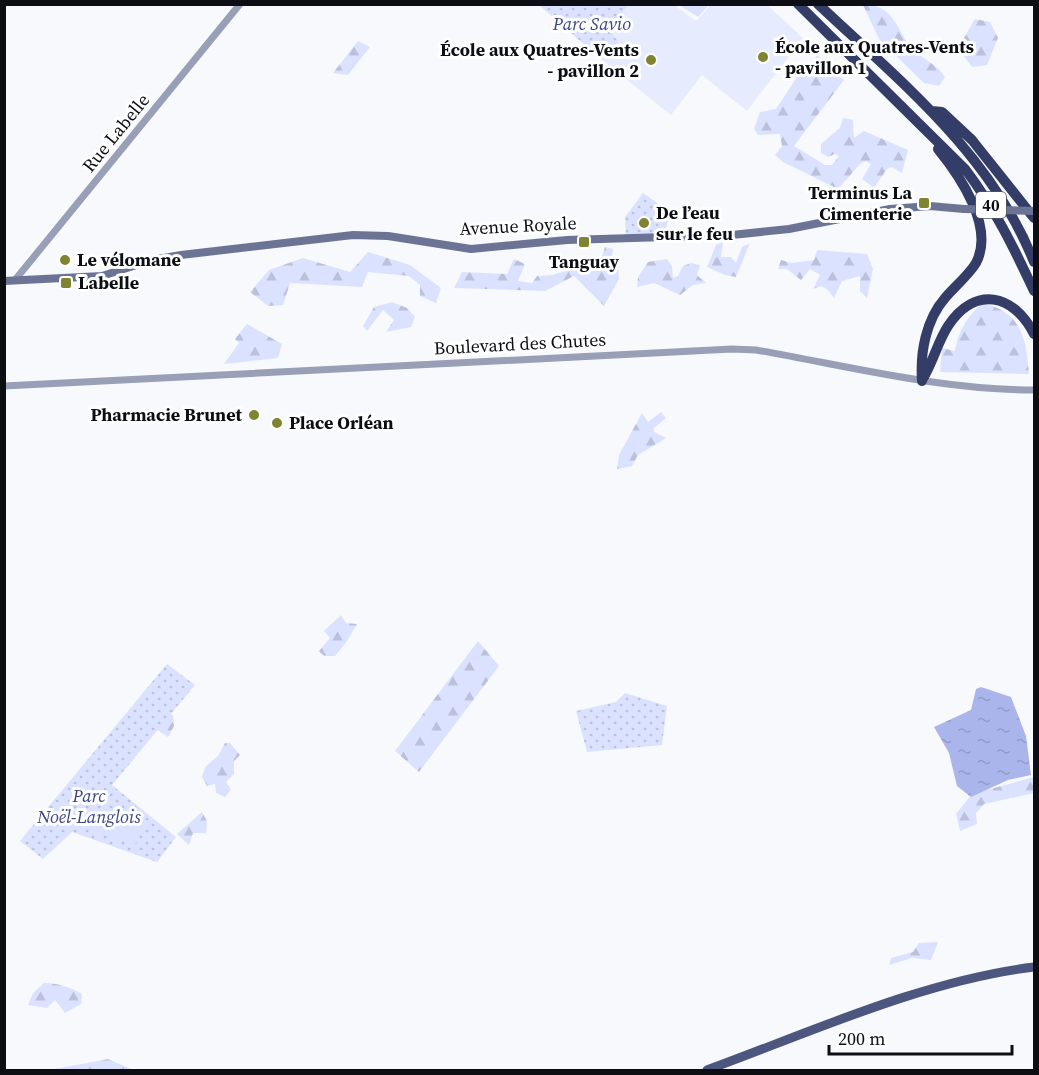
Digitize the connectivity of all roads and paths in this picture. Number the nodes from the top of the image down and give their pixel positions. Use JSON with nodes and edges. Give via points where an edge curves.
{"nodes":[{"id":1,"x":240,"y":4,"type":"edge"},
{"id":2,"x":798,"y":4,"type":"edge"},
{"id":3,"x":818,"y":4,"type":"edge"},
{"id":4,"x":932,"y":111,"type":"junction"},
{"id":5,"x":929,"y":131,"type":"junction"},
{"id":6,"x":1035,"y":211,"type":"edge"},
{"id":7,"x":1035,"y":218,"type":"edge"},
{"id":8,"x":1035,"y":262,"type":"edge"},
{"id":9,"x":15,"y":280,"type":"junction"},
{"id":10,"x":4,"y":281,"type":"edge"},
{"id":11,"x":1035,"y":291,"type":"edge"},
{"id":12,"x":1035,"y":334,"type":"edge"},
{"id":13,"x":922,"y":381,"type":"junction"},
{"id":14,"x":4,"y":386,"type":"edge"},
{"id":15,"x":1033,"y":390,"type":"edge"},
{"id":16,"x":1035,"y":967,"type":"edge"},
{"id":17,"x":707,"y":1071,"type":"edge"}],
"edges":[{"from":1,"to":9,"type":"street","name":"Rue Labelle"},
{"from":2,"to":5,"type":"highway","number":"40"},
{"from":3,"to":4,"type":"highway","number":"40"},
{"from":4,"to":7,"type":"highway","via":[[942,112],[972,140]]},
{"from":4,"to":8,"type":"highway","number":"40","via":[[990,178]]},
{"from":5,"to":11,"type":"highway","number":"40","via":[[987,198]]},
{"from":5,"to":13,"type":"highway","via":[[932,143],[956,172],[972,202],[980,252],[965,278],[935,310],[924,344]]},
{"from":6,"to":9,"type":"main road","name":"Avenue Royale","bridge":true,"via":[[930,206],[890,209],[732,236],[567,240],[471,249],[388,236],[353,235],[181,255],[102,276]]},
{"from":9,"to":10,"type":"main road","name":"Avenue Royale"},
{"from":12,"to":13,"type":"highway","via":[[1017,309],[1003,301],[988,298],[973,303],[950,324]]},
{"from":13,"to":14,"type":"street","name":"Boulevard des Chutes","via":[[732,349]]},
{"from":13,"to":15,"type":"street","name":"Boulevard des Chutes"},
{"from":16,"to":17,"type":"main road","via":[[928,990]]}]}
